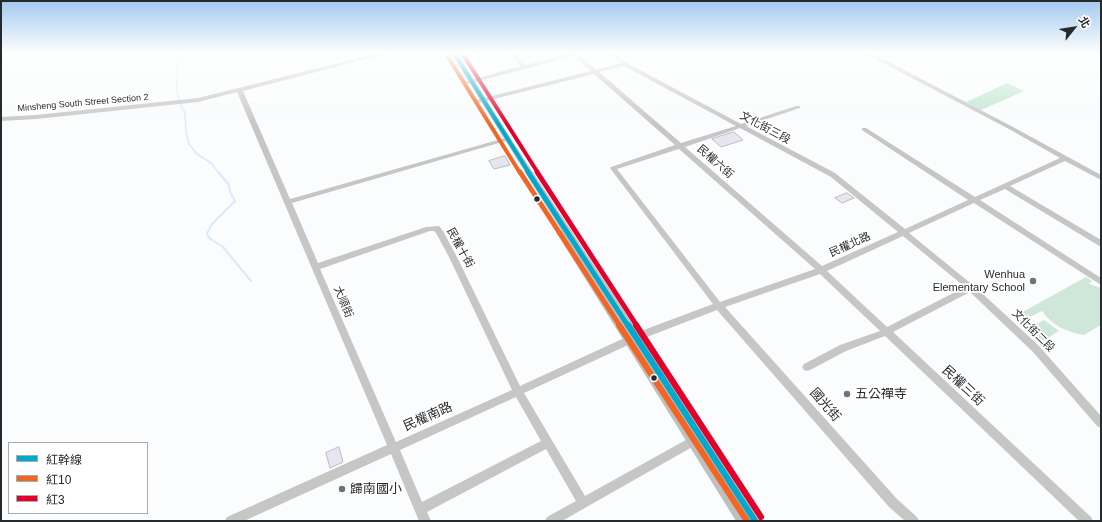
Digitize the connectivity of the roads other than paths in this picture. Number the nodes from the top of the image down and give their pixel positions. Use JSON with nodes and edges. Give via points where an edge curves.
{"nodes":[{"id":1,"x":292,"y":77,"type":"edge"},
{"id":2,"x":466,"y":77,"type":"edge"},
{"id":3,"x":467,"y":77,"type":"edge"},
{"id":4,"x":484,"y":77,"type":"edge"},
{"id":5,"x":572,"y":77,"type":"edge"},
{"id":6,"x":600,"y":77,"type":"edge"},
{"id":7,"x":650,"y":77,"type":"edge"},
{"id":8,"x":915,"y":77,"type":"edge"},
{"id":9,"x":469,"y":81,"type":"junction"},
{"id":10,"x":240,"y":91,"type":"junction"},
{"id":11,"x":481,"y":100,"type":"junction"},
{"id":12,"x":798,"y":107,"type":"dead end"},
{"id":13,"x":1,"y":119,"type":"edge"},
{"id":14,"x":742,"y":127,"type":"junction"},
{"id":15,"x":864,"y":129,"type":"dead end"},
{"id":16,"x":505,"y":140,"type":"junction"},
{"id":17,"x":680,"y":146,"type":"junction"},
{"id":18,"x":1066,"y":158,"type":"junction"},
{"id":19,"x":1101,"y":178,"type":"edge"},
{"id":20,"x":1006,"y":186,"type":"junction"},
{"id":21,"x":974,"y":200,"type":"junction"},
{"id":22,"x":288,"y":202,"type":"junction"},
{"id":23,"x":904,"y":232,"type":"junction"},
{"id":24,"x":1101,"y":244,"type":"edge"},
{"id":25,"x":316,"y":268,"type":"junction"},
{"id":26,"x":821,"y":270,"type":"junction"},
{"id":27,"x":1101,"y":282,"type":"edge"},
{"id":28,"x":971,"y":288,"type":"junction"},
{"id":29,"x":718,"y":305,"type":"junction"},
{"id":30,"x":886,"y":332,"type":"junction"},
{"id":31,"x":632,"y":338,"type":"junction"},
{"id":32,"x":807,"y":367,"type":"dead end"},
{"id":33,"x":518,"y":392,"type":"junction"},
{"id":34,"x":1101,"y":423,"type":"edge"},
{"id":35,"x":697,"y":439,"type":"junction"},
{"id":36,"x":548,"y":443,"type":"junction"},
{"id":37,"x":394,"y":448,"type":"junction"},
{"id":38,"x":583,"y":504,"type":"junction"},
{"id":39,"x":420,"y":509,"type":"junction"},
{"id":40,"x":231,"y":521,"type":"edge"},
{"id":41,"x":425,"y":521,"type":"edge"},
{"id":42,"x":551,"y":521,"type":"edge"},
{"id":43,"x":744,"y":521,"type":"edge"},
{"id":44,"x":755,"y":521,"type":"edge"},
{"id":45,"x":913,"y":521,"type":"edge"},
{"id":46,"x":1087,"y":521,"type":"edge"}],
"edges":[{"from":1,"to":10,"type":"street","name":"Minsheng South Street Section 2"},
{"from":2,"to":9,"type":"main road"},
{"from":3,"to":9,"type":"main road"},
{"from":4,"to":9,"type":"street"},
{"from":5,"to":11,"type":"street"},
{"from":6,"to":17,"type":"street","name":"民權六街"},
{"from":7,"to":14,"type":"street","name":"文化街三段"},
{"from":8,"to":18,"type":"street"},
{"from":9,"to":11,"type":"main road"},
{"from":10,"to":13,"type":"street","name":"Minsheng South Street Section 2","via":[[183,103]]},
{"from":10,"to":22,"type":"street","name":"大順街"},
{"from":11,"to":16,"type":"main road"},
{"from":12,"to":14,"type":"street"},
{"from":14,"to":17,"type":"street"},
{"from":14,"to":23,"type":"street","name":"文化街三段","via":[[833,176],[866,199]]},
{"from":15,"to":21,"type":"street"},
{"from":16,"to":22,"type":"street"},
{"from":16,"to":31,"type":"main road"},
{"from":17,"to":26,"type":"street","name":"民權六街"},
{"from":17,"to":29,"type":"street","name":"國光街","via":[[613,168]]},
{"from":18,"to":19,"type":"street"},
{"from":18,"to":20,"type":"street","name":"民權北路"},
{"from":20,"to":21,"type":"street","name":"民權北路"},
{"from":20,"to":24,"type":"street"},
{"from":21,"to":23,"type":"street","name":"民權北路"},
{"from":21,"to":27,"type":"street"},
{"from":22,"to":25,"type":"street","name":"大順街"},
{"from":23,"to":26,"type":"street","name":"民權北路"},
{"from":23,"to":28,"type":"street","name":"文化街二段"},
{"from":25,"to":33,"type":"street","name":"民權十街","via":[[436,228],[453,257]]},
{"from":25,"to":37,"type":"street","name":"大順街"},
{"from":26,"to":29,"type":"street","name":"民權北路"},
{"from":26,"to":30,"type":"street","name":"民權三街"},
{"from":28,"to":30,"type":"street"},
{"from":28,"to":34,"type":"street","name":"文化街二段","via":[[1036,349]]},
{"from":29,"to":31,"type":"street","name":"民權北路"},
{"from":29,"to":45,"type":"street","name":"國光街","via":[[893,503]]},
{"from":30,"to":32,"type":"street","via":[[844,348]]},
{"from":30,"to":46,"type":"street","name":"民權三街"},
{"from":31,"to":33,"type":"street","name":"民權南路"},
{"from":31,"to":35,"type":"main road"},
{"from":33,"to":36,"type":"street"},
{"from":33,"to":37,"type":"street","name":"民權南路"},
{"from":35,"to":38,"type":"street"},
{"from":35,"to":43,"type":"main road"},
{"from":35,"to":44,"type":"main road"},
{"from":36,"to":38,"type":"street"},
{"from":36,"to":39,"type":"street"},
{"from":37,"to":39,"type":"street","name":"大順街"},
{"from":37,"to":40,"type":"street","name":"民權南路"},
{"from":38,"to":42,"type":"street"},
{"from":39,"to":41,"type":"street","name":"大順街"}]}
